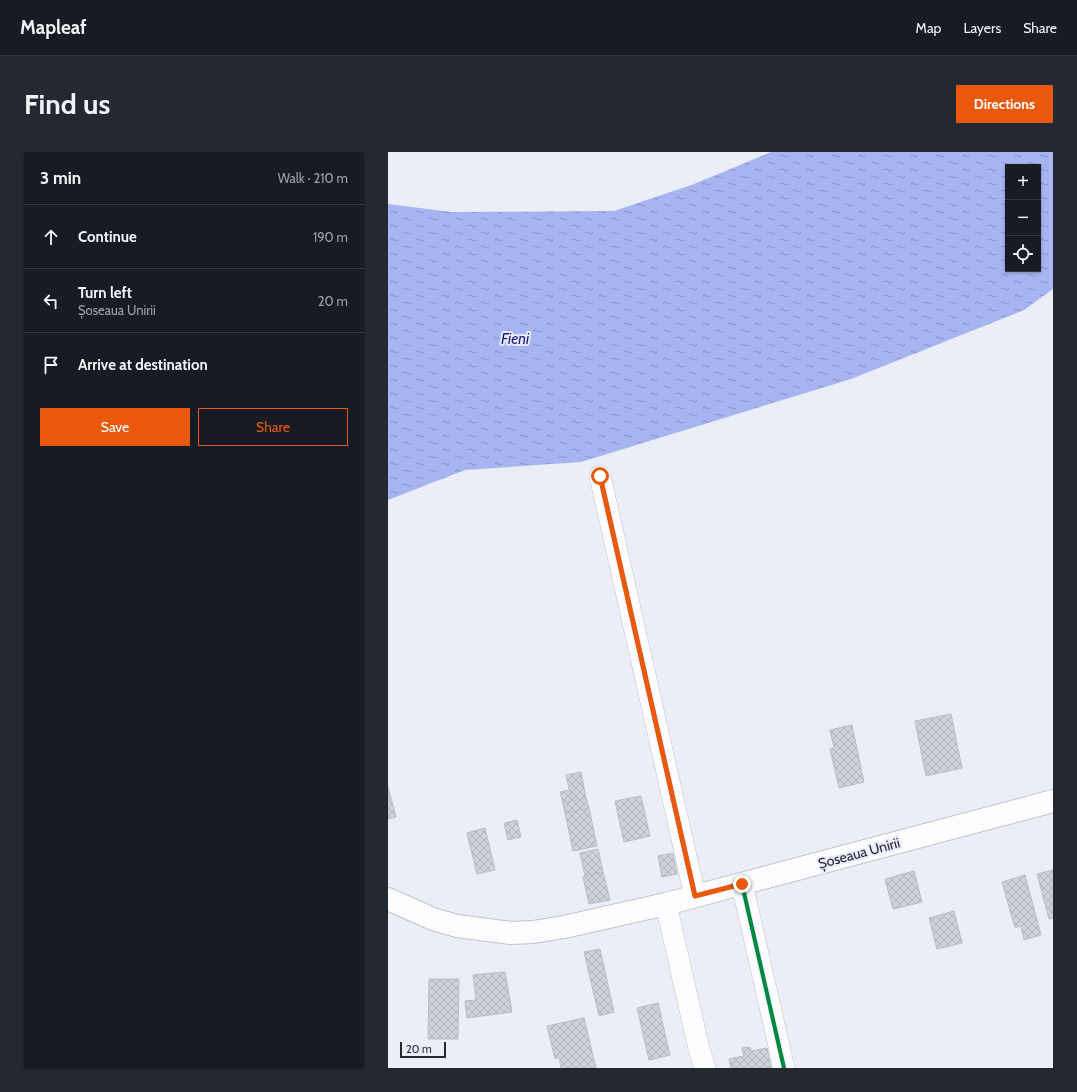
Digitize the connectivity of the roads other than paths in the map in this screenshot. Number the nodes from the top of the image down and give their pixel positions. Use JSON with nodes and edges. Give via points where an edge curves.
{"nodes":[{"id":1,"x":600,"y":476,"type":"dead end"},
{"id":2,"x":1053,"y":801,"type":"edge"},
{"id":3,"x":742,"y":884,"type":"junction"},
{"id":4,"x":695,"y":896,"type":"junction"},
{"id":5,"x":388,"y":899,"type":"edge"},
{"id":6,"x":666,"y":904,"type":"junction"},
{"id":7,"x":705,"y":1068,"type":"edge"},
{"id":8,"x":784,"y":1068,"type":"edge"}],
"edges":[{"from":1,"to":4,"type":"street"},
{"from":2,"to":3,"type":"main road","name":"Șoseaua Unirii"},
{"from":3,"to":4,"type":"main road","name":"Șoseaua Unirii"},
{"from":3,"to":8,"type":"street"},
{"from":4,"to":6,"type":"main road","name":"Șoseaua Unirii"},
{"from":5,"to":6,"type":"main road","name":"Șoseaua Unirii","via":[[457,926],[511,933],[564,927]]},
{"from":6,"to":7,"type":"street"}]}
